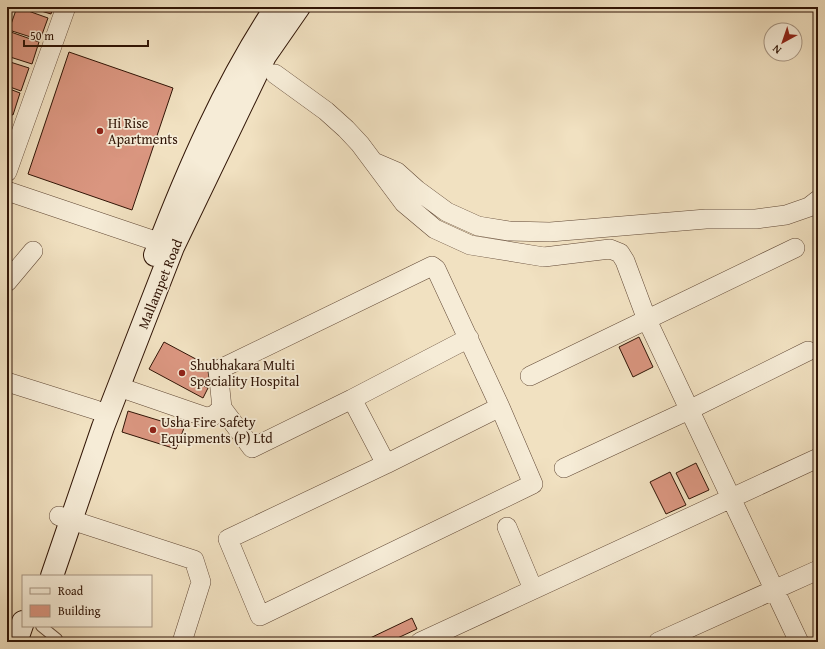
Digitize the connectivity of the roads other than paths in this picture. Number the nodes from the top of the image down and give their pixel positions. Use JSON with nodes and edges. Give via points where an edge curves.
{"nodes":[{"id":1,"x":66,"y":7,"type":"edge"},
{"id":2,"x":276,"y":7,"type":"edge"},
{"id":3,"x":299,"y":7,"type":"edge"},
{"id":4,"x":275,"y":74,"type":"dead end"},
{"id":5,"x":373,"y":162,"type":"junction"},
{"id":6,"x":7,"y":172,"type":"edge"},
{"id":7,"x":7,"y":191,"type":"edge"},
{"id":8,"x":818,"y":200,"type":"edge"},
{"id":9,"x":167,"y":245,"type":"junction"},
{"id":10,"x":796,"y":248,"type":"dead end"},
{"id":11,"x":33,"y":251,"type":"dead end"},
{"id":12,"x":7,"y":282,"type":"edge"},
{"id":13,"x":647,"y":320,"type":"junction"},
{"id":14,"x":469,"y":338,"type":"junction"},
{"id":15,"x":808,"y":351,"type":"dead end"},
{"id":16,"x":530,"y":376,"type":"dead end"},
{"id":17,"x":7,"y":382,"type":"edge"},
{"id":18,"x":119,"y":387,"type":"junction"},
{"id":19,"x":352,"y":399,"type":"junction"},
{"id":20,"x":222,"y":408,"type":"junction"},
{"id":21,"x":500,"y":408,"type":"junction"},
{"id":22,"x":96,"y":410,"type":"junction"},
{"id":23,"x":690,"y":410,"type":"junction"},
{"id":24,"x":818,"y":458,"type":"edge"},
{"id":25,"x":386,"y":464,"type":"junction"},
{"id":26,"x":564,"y":468,"type":"dead end"},
{"id":27,"x":731,"y":498,"type":"junction"},
{"id":28,"x":66,"y":519,"type":"junction"},
{"id":29,"x":507,"y":527,"type":"dead end"},
{"id":30,"x":818,"y":570,"type":"edge"},
{"id":31,"x":39,"y":575,"type":"edge"},
{"id":32,"x":52,"y":575,"type":"edge"},
{"id":33,"x":533,"y":589,"type":"junction"},
{"id":34,"x":774,"y":590,"type":"junction"},
{"id":35,"x":22,"y":625,"type":"edge"},
{"id":36,"x":36,"y":627,"type":"edge"},
{"id":37,"x":42,"y":627,"type":"edge"},
{"id":38,"x":16,"y":642,"type":"edge"},
{"id":39,"x":31,"y":642,"type":"edge"},
{"id":40,"x":58,"y":642,"type":"edge"},
{"id":41,"x":182,"y":642,"type":"edge"},
{"id":42,"x":420,"y":642,"type":"edge"},
{"id":43,"x":658,"y":642,"type":"edge"},
{"id":44,"x":799,"y":642,"type":"edge"}],
"edges":[{"from":1,"to":6,"type":"street"},
{"from":2,"to":9,"type":"main road","name":"Mallampet Road","via":[[251,45],[194,158]]},
{"from":3,"to":9,"type":"main road","name":"Mallampet Road","via":[[265,56]]},
{"from":4,"to":5,"type":"street","via":[[346,128]]},
{"from":5,"to":8,"type":"street","via":[[396,172],[447,212],[478,226],[509,231],[550,232],[706,219],[756,219],[786,215],[809,207]]},
{"from":5,"to":13,"type":"street","via":[[404,203],[435,229],[470,245],[544,257],[610,249],[620,253]]},
{"from":7,"to":9,"type":"street"},
{"from":9,"to":18,"type":"main road","name":"Mallampet Road"},
{"from":9,"to":22,"type":"main road","name":"Mallampet Road"},
{"from":10,"to":13,"type":"street"},
{"from":11,"to":12,"type":"street"},
{"from":13,"to":16,"type":"street"},
{"from":13,"to":23,"type":"street"},
{"from":14,"to":19,"type":"street"},
{"from":14,"to":20,"type":"street","via":[[436,269],[432,266],[218,370]]},
{"from":14,"to":21,"type":"street"},
{"from":15,"to":23,"type":"street"},
{"from":17,"to":22,"type":"street"},
{"from":18,"to":20,"type":"street","via":[[206,417],[213,416]]},
{"from":18,"to":28,"type":"main road","name":"Mallampet Road"},
{"from":19,"to":20,"type":"street","via":[[252,448]]},
{"from":19,"to":25,"type":"street"},
{"from":21,"to":25,"type":"street"},
{"from":21,"to":25,"type":"street","via":[[533,484],[260,616],[228,539]]},
{"from":22,"to":28,"type":"main road","name":"Mallampet Road"},
{"from":23,"to":26,"type":"street"},
{"from":23,"to":27,"type":"street"},
{"from":24,"to":27,"type":"street"},
{"from":27,"to":33,"type":"street"},
{"from":27,"to":34,"type":"street"},
{"from":28,"to":31,"type":"main road","name":"Mallampet Road"},
{"from":28,"to":32,"type":"main road","name":"Mallampet Road"},
{"from":28,"to":41,"type":"street","via":[[194,560],[201,582]]},
{"from":29,"to":33,"type":"street"},
{"from":30,"to":34,"type":"street"},
{"from":33,"to":42,"type":"street"},
{"from":34,"to":43,"type":"street"},
{"from":34,"to":44,"type":"street"},
{"from":35,"to":38,"type":"main road"},
{"from":36,"to":39,"type":"main road"},
{"from":37,"to":40,"type":"lane"}]}
